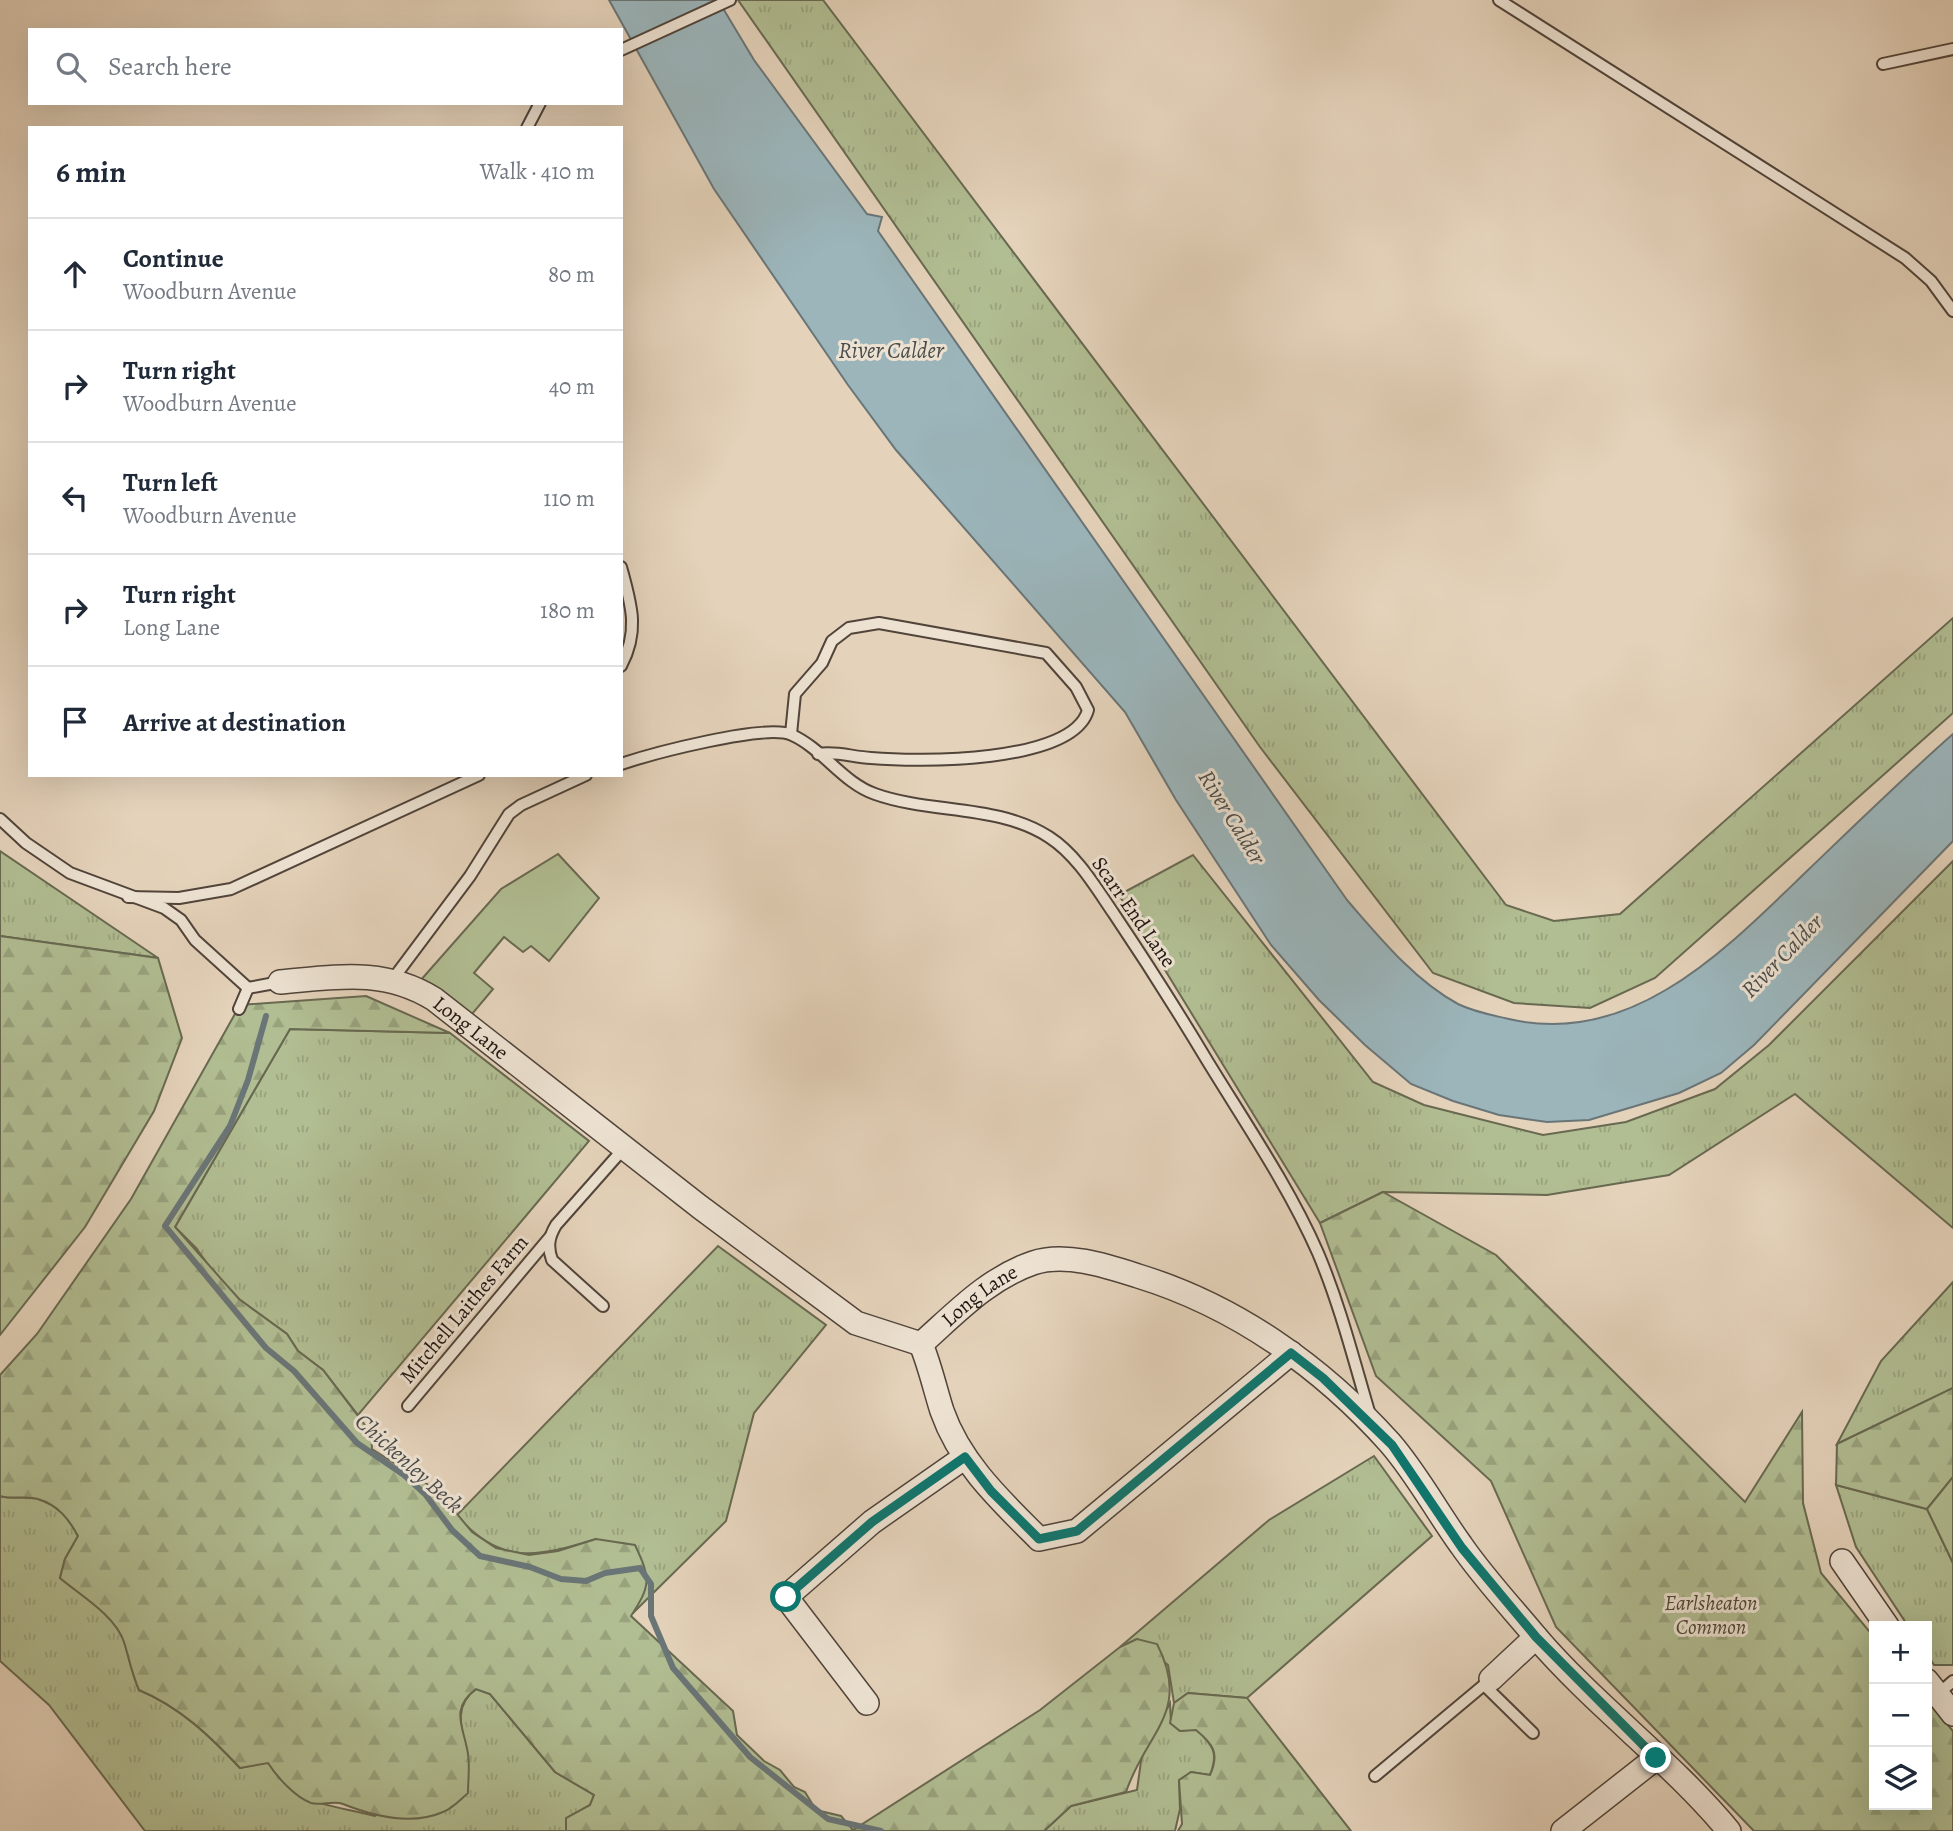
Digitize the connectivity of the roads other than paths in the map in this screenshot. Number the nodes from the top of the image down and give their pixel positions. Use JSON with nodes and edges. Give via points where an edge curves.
{"nodes":[{"id":1,"x":730,"y":0,"type":"edge"},
{"id":2,"x":1499,"y":0,"type":"edge"},
{"id":3,"x":623,"y":49,"type":"edge"},
{"id":4,"x":1953,"y":49,"type":"edge"},
{"id":5,"x":1883,"y":64,"type":"dead end"},
{"id":6,"x":539,"y":105,"type":"edge"},
{"id":7,"x":528,"y":126,"type":"edge"},
{"id":8,"x":1953,"y":312,"type":"edge"},
{"id":9,"x":623,"y":575,"type":"edge"},
{"id":10,"x":623,"y":662,"type":"edge"},
{"id":11,"x":791,"y":734,"type":"junction"},
{"id":12,"x":818,"y":754,"type":"junction"},
{"id":13,"x":623,"y":763,"type":"edge"},
{"id":14,"x":475,"y":777,"type":"edge"},
{"id":15,"x":582,"y":777,"type":"edge"},
{"id":16,"x":0,"y":820,"type":"edge"},
{"id":17,"x":128,"y":897,"type":"junction"},
{"id":18,"x":393,"y":979,"type":"junction"},
{"id":19,"x":281,"y":982,"type":"joint"},
{"id":20,"x":248,"y":988,"type":"junction"},
{"id":21,"x":239,"y":1009,"type":"dead end"},
{"id":22,"x":625,"y":1147,"type":"junction"},
{"id":23,"x":550,"y":1237,"type":"junction"},
{"id":24,"x":603,"y":1306,"type":"dead end"},
{"id":25,"x":921,"y":1345,"type":"junction"},
{"id":26,"x":1291,"y":1353,"type":"junction"},
{"id":27,"x":408,"y":1406,"type":"dead end"},
{"id":28,"x":1373,"y":1426,"type":"junction"},
{"id":29,"x":965,"y":1457,"type":"junction"},
{"id":30,"x":1842,"y":1562,"type":"dead end"},
{"id":31,"x":1883,"y":1621,"type":"edge"},
{"id":32,"x":1536,"y":1637,"type":"junction"},
{"id":33,"x":1487,"y":1682,"type":"junction"},
{"id":34,"x":1939,"y":1686,"type":"edge"},
{"id":35,"x":867,"y":1703,"type":"dead end"},
{"id":36,"x":1953,"y":1714,"type":"edge"},
{"id":37,"x":1533,"y":1733,"type":"dead end"},
{"id":38,"x":1656,"y":1758,"type":"junction"},
{"id":39,"x":1375,"y":1776,"type":"dead end"},
{"id":40,"x":1726,"y":1830,"type":"edge"},
{"id":41,"x":1563,"y":1831,"type":"edge"}],
"edges":[{"from":1,"to":3,"type":"lane"},
{"from":2,"to":8,"type":"lane","via":[[1884,243],[1931,281]]},
{"from":4,"to":5,"type":"lane"},
{"from":6,"to":7,"type":"lane"},
{"from":9,"to":10,"type":"lane","via":[[631,607],[632,646]]},
{"from":11,"to":12,"type":"lane","name":"Scarr End Lane"},
{"from":11,"to":12,"type":"lane","via":[[795,694],[822,663],[832,642],[862,623],[1046,653],[1076,687],[1088,710],[1078,727],[1041,747],[993,755],[915,760]]},
{"from":11,"to":13,"type":"lane","via":[[707,741]]},
{"from":12,"to":28,"type":"lane","name":"Scarr End Lane","via":[[868,791],[887,798],[1006,818],[1034,829],[1064,849],[1086,874],[1156,975],[1293,1205],[1318,1254]]},
{"from":14,"to":17,"type":"lane","via":[[231,889],[179,898]]},
{"from":15,"to":18,"type":"lane","via":[[509,814],[470,876]]},
{"from":16,"to":17,"type":"lane","via":[[70,873]]},
{"from":17,"to":20,"type":"lane","via":[[164,908],[181,920],[195,940]]},
{"from":18,"to":19,"type":"street","name":"Long Lane","via":[[361,976]]},
{"from":18,"to":22,"type":"street","name":"Long Lane","via":[[434,999]]},
{"from":19,"to":20,"type":"lane","name":"Long Lane"},
{"from":20,"to":21,"type":"lane"},
{"from":22,"to":23,"type":"lane","name":"Mitchell Laithes Farm"},
{"from":22,"to":25,"type":"street","name":"Long Lane","via":[[856,1323]]},
{"from":23,"to":24,"type":"lane","name":"Mitchell Laithes Farm","via":[[552,1260]]},
{"from":23,"to":27,"type":"lane","name":"Mitchell Laithes Farm"},
{"from":25,"to":26,"type":"street","name":"Long Lane","via":[[995,1279],[1036,1262],[1068,1260],[1165,1284],[1257,1329]]},
{"from":25,"to":29,"type":"street","via":[[943,1413]]},
{"from":26,"to":28,"type":"street","name":"Long Lane"},
{"from":26,"to":29,"type":"street","via":[[1077,1531],[1039,1539]]},
{"from":28,"to":32,"type":"street","name":"Long Lane","via":[[1392,1445],[1462,1548]]},
{"from":29,"to":35,"type":"street","via":[[872,1522],[786,1597]]},
{"from":30,"to":31,"type":"street"},
{"from":32,"to":33,"type":"street"},
{"from":32,"to":38,"type":"street","name":"Long Lane"},
{"from":33,"to":37,"type":"lane"},
{"from":33,"to":39,"type":"lane"},
{"from":34,"to":36,"type":"street"},
{"from":38,"to":40,"type":"street","name":"Long Lane","via":[[1711,1809]]},
{"from":38,"to":41,"type":"street"}]}
